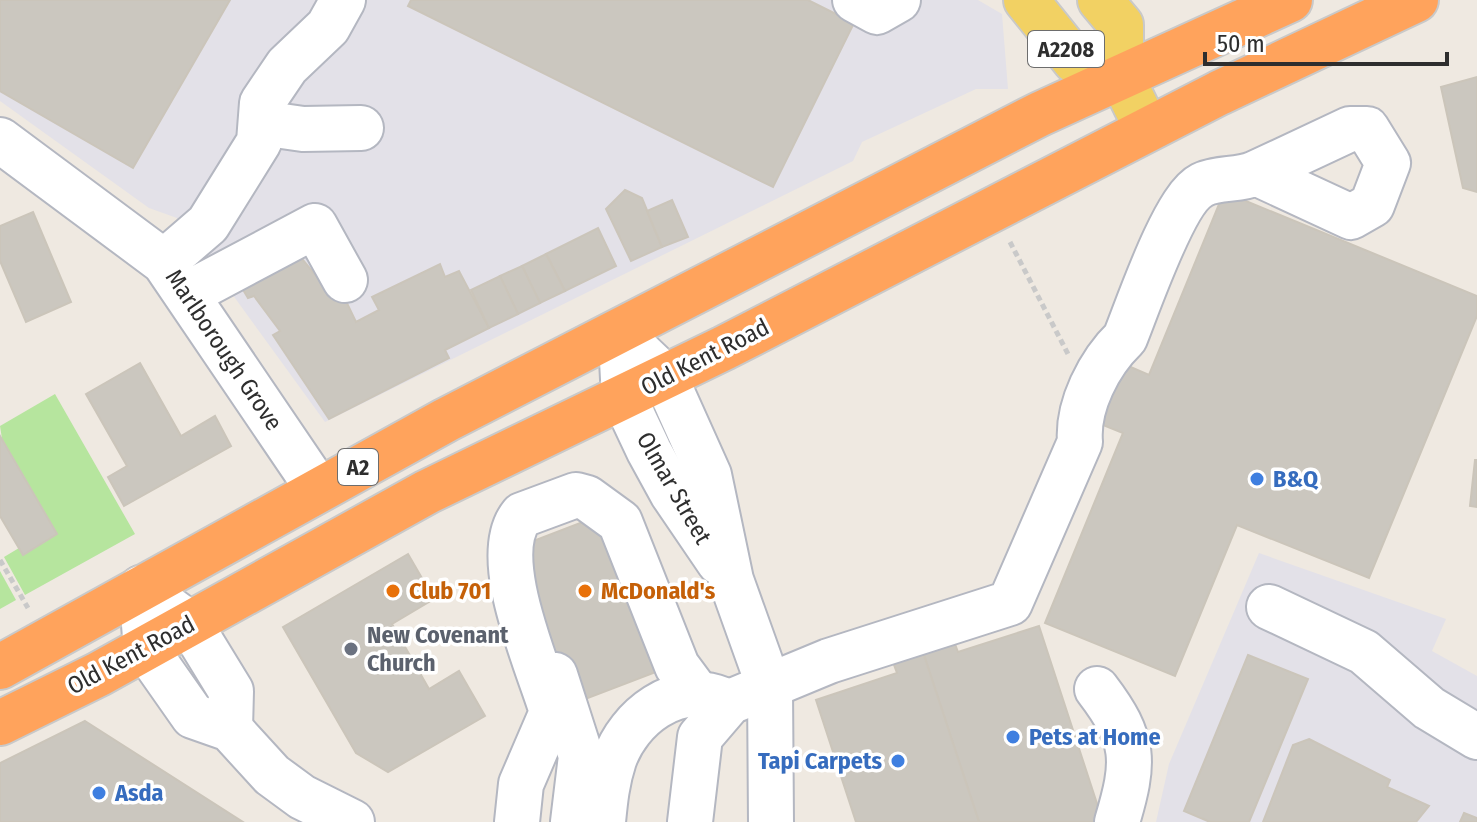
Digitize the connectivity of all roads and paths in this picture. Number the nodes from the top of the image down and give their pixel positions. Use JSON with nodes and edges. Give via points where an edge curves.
{"nodes":[{"id":1,"x":343,"y":0,"type":"edge"},
{"id":2,"x":855,"y":0,"type":"edge"},
{"id":3,"x":898,"y":0,"type":"edge"},
{"id":4,"x":1026,"y":0,"type":"edge"},
{"id":5,"x":1100,"y":0,"type":"edge"},
{"id":6,"x":1290,"y":0,"type":"edge"},
{"id":7,"x":1416,"y":0,"type":"edge"},
{"id":8,"x":1121,"y":76,"type":"junction"},
{"id":9,"x":261,"y":123,"type":"junction"},
{"id":10,"x":361,"y":128,"type":"dead end"},
{"id":11,"x":1147,"y":129,"type":"junction"},
{"id":12,"x":0,"y":140,"type":"edge"},
{"id":13,"x":1256,"y":173,"type":"dead end"},
{"id":14,"x":1014,"y":249,"type":"dead end"},
{"id":15,"x":176,"y":278,"type":"junction"},
{"id":16,"x":345,"y":280,"type":"dead end"},
{"id":17,"x":620,"y":334,"type":"junction"},
{"id":18,"x":665,"y":377,"type":"junction"},
{"id":19,"x":1093,"y":388,"type":"junction"},
{"id":20,"x":624,"y":398,"type":"junction"},
{"id":21,"x":318,"y":489,"type":"junction"},
{"id":22,"x":0,"y":560,"type":"edge"},
{"id":23,"x":731,"y":580,"type":"junction"},
{"id":24,"x":141,"y":588,"type":"junction"},
{"id":25,"x":518,"y":598,"type":"junction"},
{"id":26,"x":1269,"y":607,"type":"dead end"},
{"id":27,"x":28,"y":608,"type":"dead end"},
{"id":28,"x":190,"y":624,"type":"junction"},
{"id":29,"x":146,"y":649,"type":"junction"},
{"id":30,"x":0,"y":667,"type":"edge"},
{"id":31,"x":1097,"y":689,"type":"dead end"},
{"id":32,"x":733,"y":695,"type":"junction"},
{"id":33,"x":572,"y":720,"type":"junction"},
{"id":34,"x":0,"y":723,"type":"edge"},
{"id":35,"x":230,"y":729,"type":"junction"},
{"id":36,"x":1477,"y":737,"type":"edge"},
{"id":37,"x":352,"y":822,"type":"edge"},
{"id":38,"x":517,"y":822,"type":"edge"},
{"id":39,"x":556,"y":822,"type":"edge"},
{"id":40,"x":573,"y":822,"type":"edge"},
{"id":41,"x":603,"y":822,"type":"edge"},
{"id":42,"x":690,"y":822,"type":"edge"},
{"id":43,"x":771,"y":822,"type":"edge"},
{"id":44,"x":1117,"y":822,"type":"edge"}],
"edges":[{"from":1,"to":9,"type":"street","via":[[328,27],[287,66],[262,103]]},
{"from":2,"to":3,"type":"street","via":[[877,12]]},
{"from":4,"to":8,"type":"main road","number":"A2208","via":[[1075,61]]},
{"from":5,"to":8,"type":"main road","number":"A2208","via":[[1121,25]]},
{"from":6,"to":8,"type":"highway","number":"A2"},
{"from":7,"to":11,"type":"highway","name":"Old Kent Road","number":"A2"},
{"from":8,"to":11,"type":"main road","number":"A2208"},
{"from":8,"to":17,"type":"highway","number":"A2"},
{"from":9,"to":10,"type":"street"},
{"from":9,"to":15,"type":"street","via":[[259,142]]},
{"from":11,"to":18,"type":"highway","name":"Old Kent Road","number":"A2"},
{"from":12,"to":15,"type":"street","name":"Marlborough Grove"},
{"from":13,"to":19,"type":"street","via":[[1201,185],[1179,208],[1125,338],[1109,353]]},
{"from":14,"to":19,"type":"path","via":[[1082,383]]},
{"from":15,"to":16,"type":"street","via":[[315,226]]},
{"from":15,"to":21,"type":"street","name":"Marlborough Grove"},
{"from":17,"to":18,"type":"street","name":"Olmar Street"},
{"from":17,"to":20,"type":"street","name":"Olmar Street"},
{"from":17,"to":21,"type":"highway","number":"A2"},
{"from":18,"to":20,"type":"highway","name":"Old Kent Road","number":"A2"},
{"from":18,"to":23,"type":"street","name":"Olmar Street","via":[[709,475]]},
{"from":19,"to":32,"type":"street","via":[[1078,420],[1080,442],[1010,603]]},
{"from":20,"to":23,"type":"street","name":"Olmar Street","via":[[672,493]]},
{"from":20,"to":28,"type":"highway","name":"Old Kent Road","number":"A2","via":[[427,492]]},
{"from":21,"to":24,"type":"highway","number":"A2"},
{"from":22,"to":27,"type":"path"},
{"from":23,"to":32,"type":"street","name":"Olmar Street"},
{"from":24,"to":28,"type":"street"},
{"from":24,"to":29,"type":"street"},
{"from":24,"to":30,"type":"highway","number":"A2"},
{"from":25,"to":32,"type":"street","via":[[509,559],[513,526],[522,515],[565,497],[587,498],[620,522],[677,666]]},
{"from":25,"to":33,"type":"street","via":[[529,609]]},
{"from":25,"to":38,"type":"street","via":[[523,629],[552,712],[521,784]]},
{"from":26,"to":36,"type":"street","via":[[1364,652],[1429,708]]},
{"from":28,"to":29,"type":"highway","name":"Old Kent Road","number":"A2"},
{"from":28,"to":35,"type":"street","via":[[231,691]]},
{"from":29,"to":34,"type":"highway","name":"Old Kent Road","number":"A2"},
{"from":29,"to":35,"type":"street","via":[[193,716]]},
{"from":31,"to":44,"type":"street","via":[[1126,733],[1131,755]]},
{"from":32,"to":41,"type":"street","via":[[657,705],[635,725],[615,757]]},
{"from":32,"to":42,"type":"street","via":[[700,737]]},
{"from":32,"to":43,"type":"street","name":"Olmar Street"},
{"from":33,"to":39,"type":"street","via":[[553,751],[546,801]]},
{"from":33,"to":40,"type":"street","via":[[581,756]]},
{"from":35,"to":37,"type":"street","via":[[272,775]]}]}
